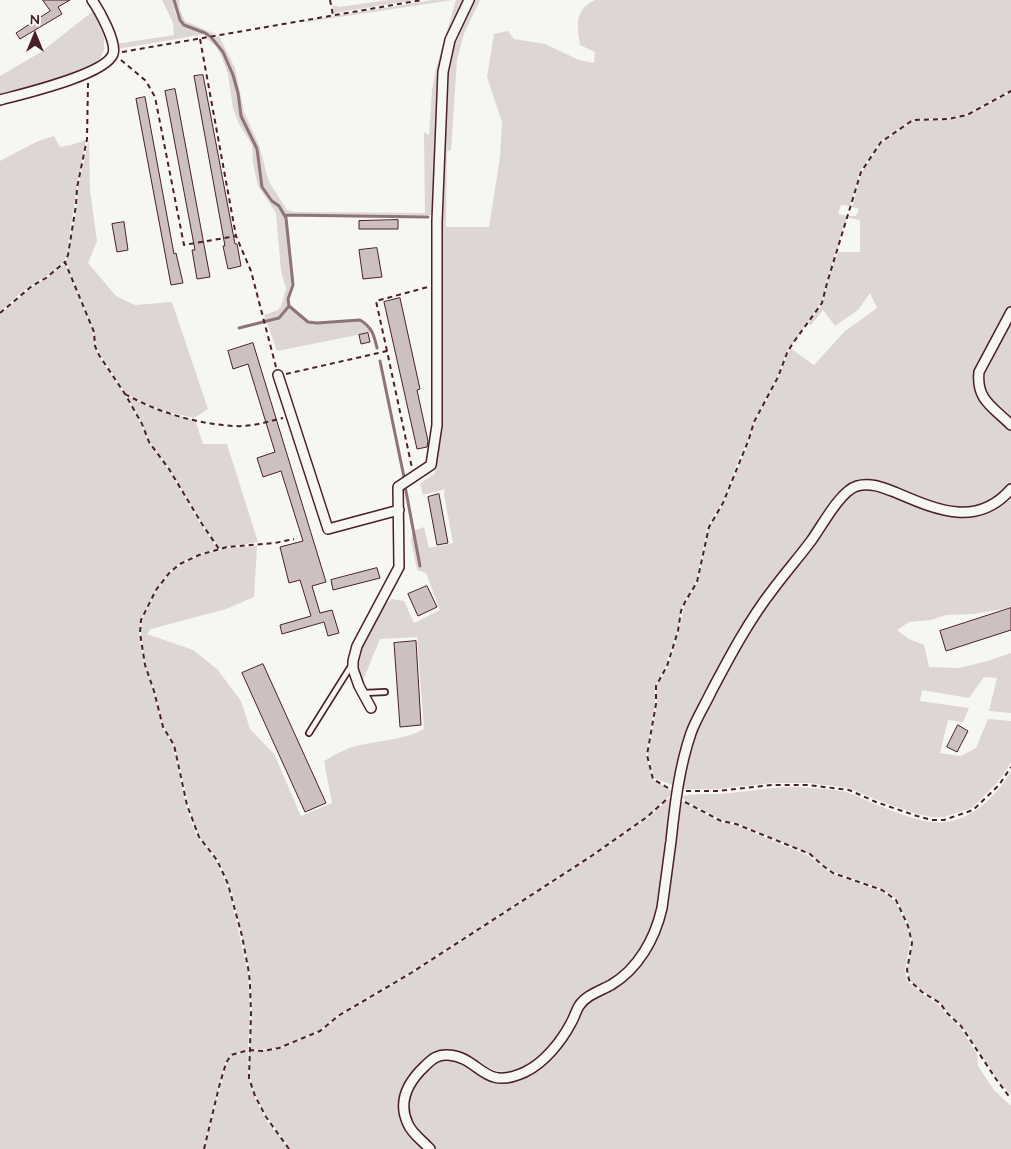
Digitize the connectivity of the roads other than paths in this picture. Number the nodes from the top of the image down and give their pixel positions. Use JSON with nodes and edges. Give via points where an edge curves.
{"nodes":[{"id":1,"x":92,"y":0,"type":"edge"},
{"id":2,"x":469,"y":0,"type":"edge"},
{"id":3,"x":0,"y":100,"type":"edge"},
{"id":4,"x":1011,"y":312,"type":"edge"},
{"id":5,"x":278,"y":375,"type":"road end"},
{"id":6,"x":1011,"y":425,"type":"edge"},
{"id":7,"x":1011,"y":489,"type":"edge"},
{"id":8,"x":399,"y":510,"type":"junction"},
{"id":9,"x":353,"y":663,"type":"junction"},
{"id":10,"x":386,"y":692,"type":"dead end"},
{"id":11,"x":362,"y":693,"type":"junction"},
{"id":12,"x":371,"y":708,"type":"dead end"},
{"id":13,"x":309,"y":733,"type":"dead end"},
{"id":14,"x":430,"y":1149,"type":"edge"}],
"edges":[{"from":1,"to":3,"type":"street","via":[[108,31],[113,54],[87,73]]},
{"from":2,"to":8,"type":"street","via":[[450,40],[443,72],[437,212],[437,425],[431,466],[398,487]]},
{"from":4,"to":6,"type":"street","via":[[979,372],[978,382],[982,396]]},
{"from":5,"to":8,"type":"street","via":[[328,529]]},
{"from":7,"to":14,"type":"street","via":[[991,506],[966,514],[925,506],[877,485],[865,484],[849,490],[773,589],[733,650],[691,731],[676,791],[662,908],[650,943],[626,974],[579,1006],[559,1042],[526,1072],[508,1078],[488,1076],[465,1060],[448,1055],[439,1056],[427,1064],[409,1084],[404,1104],[410,1127]]},
{"from":8,"to":9,"type":"street","via":[[399,567],[354,652]]},
{"from":9,"to":11,"type":"street"},
{"from":9,"to":13,"type":"lane"},
{"from":10,"to":11,"type":"lane"},
{"from":11,"to":12,"type":"street"}]}
